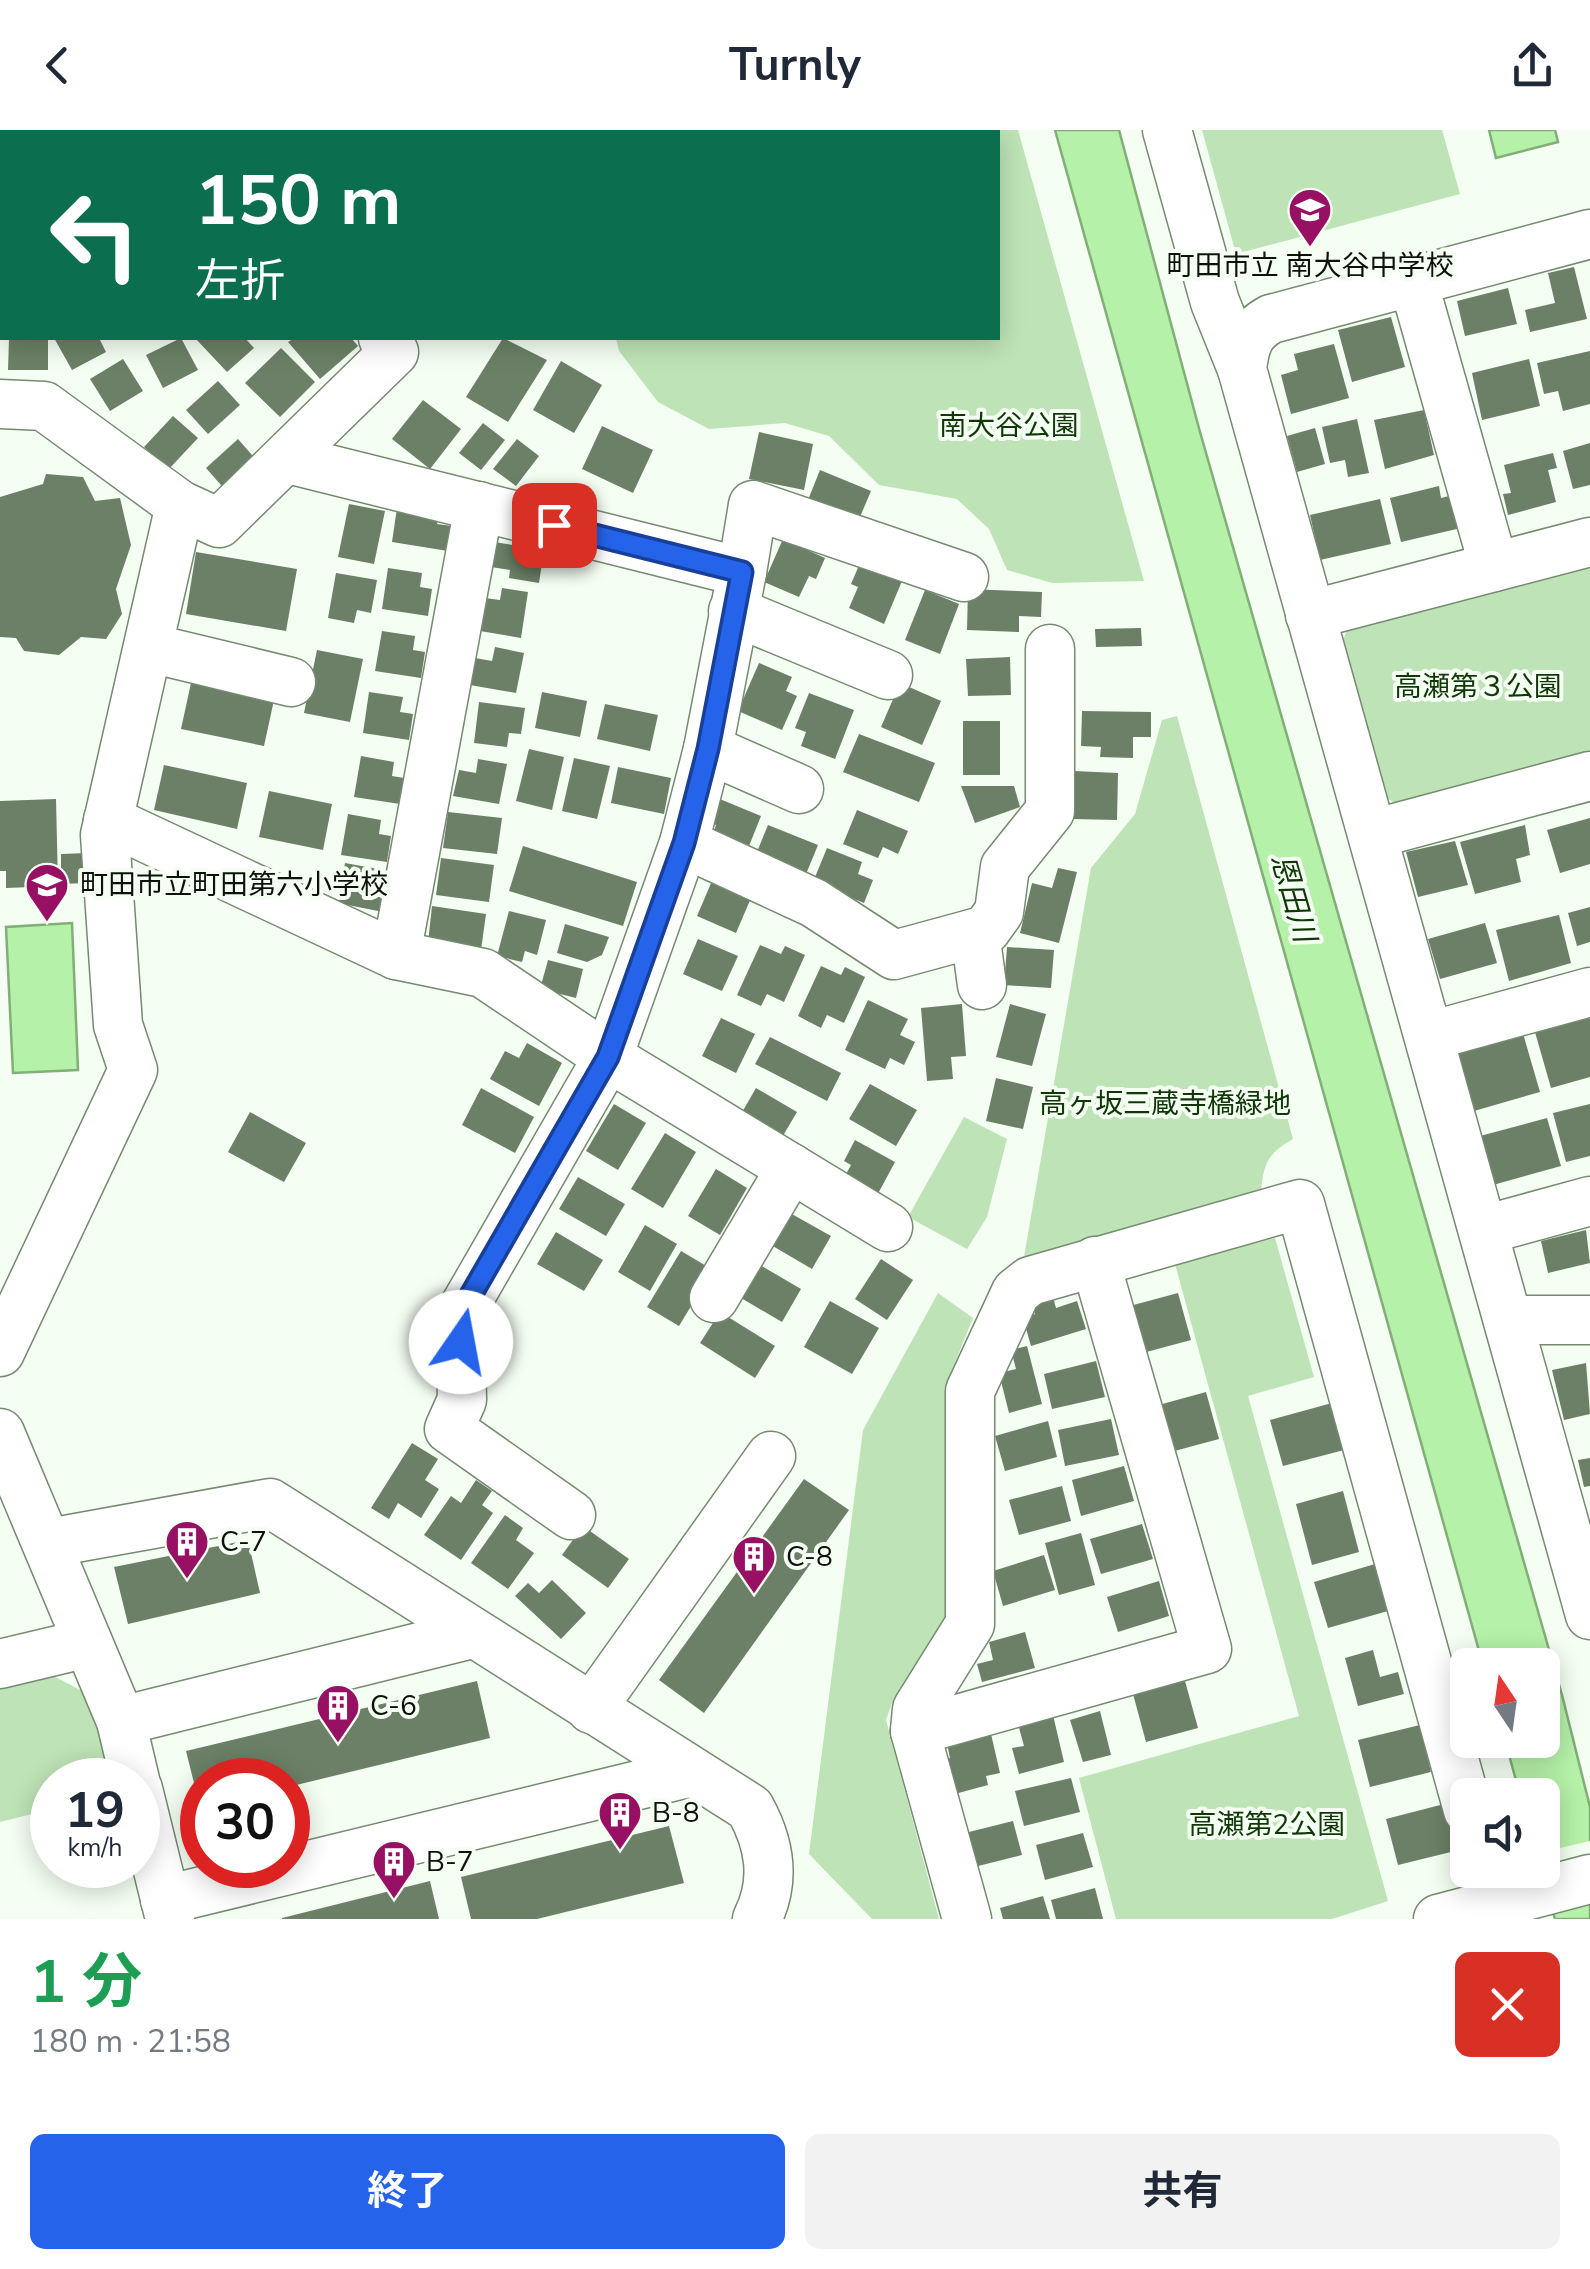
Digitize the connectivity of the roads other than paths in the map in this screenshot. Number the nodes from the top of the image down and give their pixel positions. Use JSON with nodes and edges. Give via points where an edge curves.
{"nodes":[{"id":1,"x":1167,"y":130,"type":"edge"},
{"id":2,"x":1590,"y":234,"type":"edge"},
{"id":3,"x":1413,"y":280,"type":"junction"},
{"id":4,"x":384,"y":340,"type":"edge"},
{"id":5,"x":1242,"y":369,"type":"junction"},
{"id":6,"x":0,"y":404,"type":"edge"},
{"id":7,"x":288,"y":459,"type":"junction"},
{"id":8,"x":180,"y":505,"type":"junction"},
{"id":9,"x":478,"y":506,"type":"junction"},
{"id":10,"x":1590,"y":542,"type":"edge"},
{"id":11,"x":1494,"y":567,"type":"junction"},
{"id":12,"x":964,"y":577,"type":"dead end"},
{"id":13,"x":738,"y":592,"type":"junction"},
{"id":14,"x":1310,"y":615,"type":"junction"},
{"id":15,"x":150,"y":648,"type":"junction"},
{"id":16,"x":1050,"y":648,"type":"dead end"},
{"id":17,"x":888,"y":675,"type":"dead end"},
{"id":18,"x":291,"y":682,"type":"dead end"},
{"id":19,"x":708,"y":749,"type":"junction"},
{"id":20,"x":1590,"y":776,"type":"edge"},
{"id":21,"x":799,"y":788,"type":"dead end"},
{"id":22,"x":108,"y":820,"type":"junction"},
{"id":23,"x":1373,"y":834,"type":"junction"},
{"id":24,"x":684,"y":843,"type":"junction"},
{"id":25,"x":975,"y":933,"type":"junction"},
{"id":26,"x":396,"y":954,"type":"junction"},
{"id":27,"x":982,"y":986,"type":"dead end"},
{"id":28,"x":1590,"y":992,"type":"edge"},
{"id":29,"x":1430,"y":1036,"type":"junction"},
{"id":30,"x":608,"y":1057,"type":"junction"},
{"id":31,"x":791,"y":1168,"type":"junction"},
{"id":32,"x":1590,"y":1201,"type":"edge"},
{"id":33,"x":888,"y":1227,"type":"dead end"},
{"id":34,"x":1484,"y":1230,"type":"junction"},
{"id":35,"x":1096,"y":1262,"type":"junction"},
{"id":36,"x":714,"y":1298,"type":"dead end"},
{"id":37,"x":1509,"y":1320,"type":"junction"},
{"id":38,"x":1590,"y":1320,"type":"edge"},
{"id":39,"x":0,"y":1352,"type":"edge"},
{"id":40,"x":4,"y":1454,"type":"edge"},
{"id":41,"x":771,"y":1456,"type":"dead end"},
{"id":42,"x":571,"y":1515,"type":"dead end"},
{"id":43,"x":48,"y":1543,"type":"junction"},
{"id":44,"x":1590,"y":1615,"type":"edge"},
{"id":45,"x":472,"y":1634,"type":"junction"},
{"id":46,"x":88,"y":1643,"type":"junction"},
{"id":47,"x":0,"y":1664,"type":"edge"},
{"id":48,"x":591,"y":1709,"type":"junction"},
{"id":49,"x":121,"y":1721,"type":"junction"},
{"id":50,"x":915,"y":1731,"type":"junction"},
{"id":51,"x":130,"y":1758,"type":"edge"},
{"id":52,"x":692,"y":1772,"type":"junction"},
{"id":53,"x":1459,"y":1778,"type":"edge"},
{"id":54,"x":160,"y":1877,"type":"edge"},
{"id":55,"x":1590,"y":1879,"type":"edge"},
{"id":56,"x":1501,"y":1897,"type":"edge"},
{"id":57,"x":168,"y":1909,"type":"edge"},
{"id":58,"x":758,"y":1919,"type":"edge"},
{"id":59,"x":967,"y":1919,"type":"edge"},
{"id":60,"x":1438,"y":1919,"type":"edge"}],
"edges":[{"from":1,"to":5,"type":"street","via":[[1214,302]]},
{"from":2,"to":3,"type":"street"},
{"from":3,"to":5,"type":"street","via":[[1271,318],[1254,328]]},
{"from":3,"to":11,"type":"street"},
{"from":4,"to":7,"type":"street","via":[[394,352]]},
{"from":5,"to":14,"type":"street"},
{"from":6,"to":8,"type":"street","via":[[44,406]]},
{"from":7,"to":8,"type":"street","via":[[219,523]]},
{"from":7,"to":9,"type":"street"},
{"from":8,"to":15,"type":"street"},
{"from":9,"to":13,"type":"street"},
{"from":9,"to":26,"type":"street"},
{"from":10,"to":11,"type":"street"},
{"from":11,"to":14,"type":"street"},
{"from":12,"to":13,"type":"street","via":[[753,505]]},
{"from":13,"to":17,"type":"street"},
{"from":13,"to":19,"type":"street"},
{"from":14,"to":23,"type":"street"},
{"from":15,"to":18,"type":"street"},
{"from":15,"to":22,"type":"street"},
{"from":16,"to":25,"type":"street","via":[[1050,812],[1005,867],[999,912]]},
{"from":19,"to":21,"type":"street"},
{"from":19,"to":24,"type":"street"},
{"from":20,"to":23,"type":"street"},
{"from":22,"to":26,"type":"street"},
{"from":22,"to":39,"type":"street","via":[[118,1024],[133,1070]]},
{"from":23,"to":29,"type":"street"},
{"from":24,"to":25,"type":"street","via":[[814,903],[894,955]]},
{"from":24,"to":30,"type":"street"},
{"from":25,"to":27,"type":"street"},
{"from":26,"to":30,"type":"street","via":[[483,973]]},
{"from":28,"to":29,"type":"street"},
{"from":29,"to":34,"type":"street"},
{"from":30,"to":31,"type":"street"},
{"from":30,"to":42,"type":"street","via":[[460,1314],[462,1400],[449,1429]]},
{"from":31,"to":33,"type":"street"},
{"from":31,"to":36,"type":"street"},
{"from":32,"to":34,"type":"street"},
{"from":34,"to":37,"type":"street"},
{"from":35,"to":50,"type":"street","via":[[1030,1280],[1016,1292],[970,1391],[970,1624],[917,1709]]},
{"from":35,"to":50,"type":"street","via":[[1207,1649]]},
{"from":35,"to":53,"type":"street","via":[[1300,1204]]},
{"from":37,"to":38,"type":"street"},
{"from":37,"to":44,"type":"street"},
{"from":40,"to":43,"type":"street"},
{"from":41,"to":48,"type":"street"},
{"from":43,"to":45,"type":"street","via":[[270,1504]]},
{"from":43,"to":46,"type":"street"},
{"from":45,"to":48,"type":"street"},
{"from":45,"to":49,"type":"street"},
{"from":46,"to":47,"type":"street"},
{"from":46,"to":49,"type":"street"},
{"from":48,"to":52,"type":"street"},
{"from":49,"to":51,"type":"street"},
{"from":50,"to":59,"type":"street"},
{"from":52,"to":57,"type":"street"},
{"from":52,"to":58,"type":"street","via":[[750,1808],[765,1835],[770,1868]]},
{"from":54,"to":57,"type":"street"},
{"from":55,"to":56,"type":"street"},
{"from":56,"to":60,"type":"street"}]}
